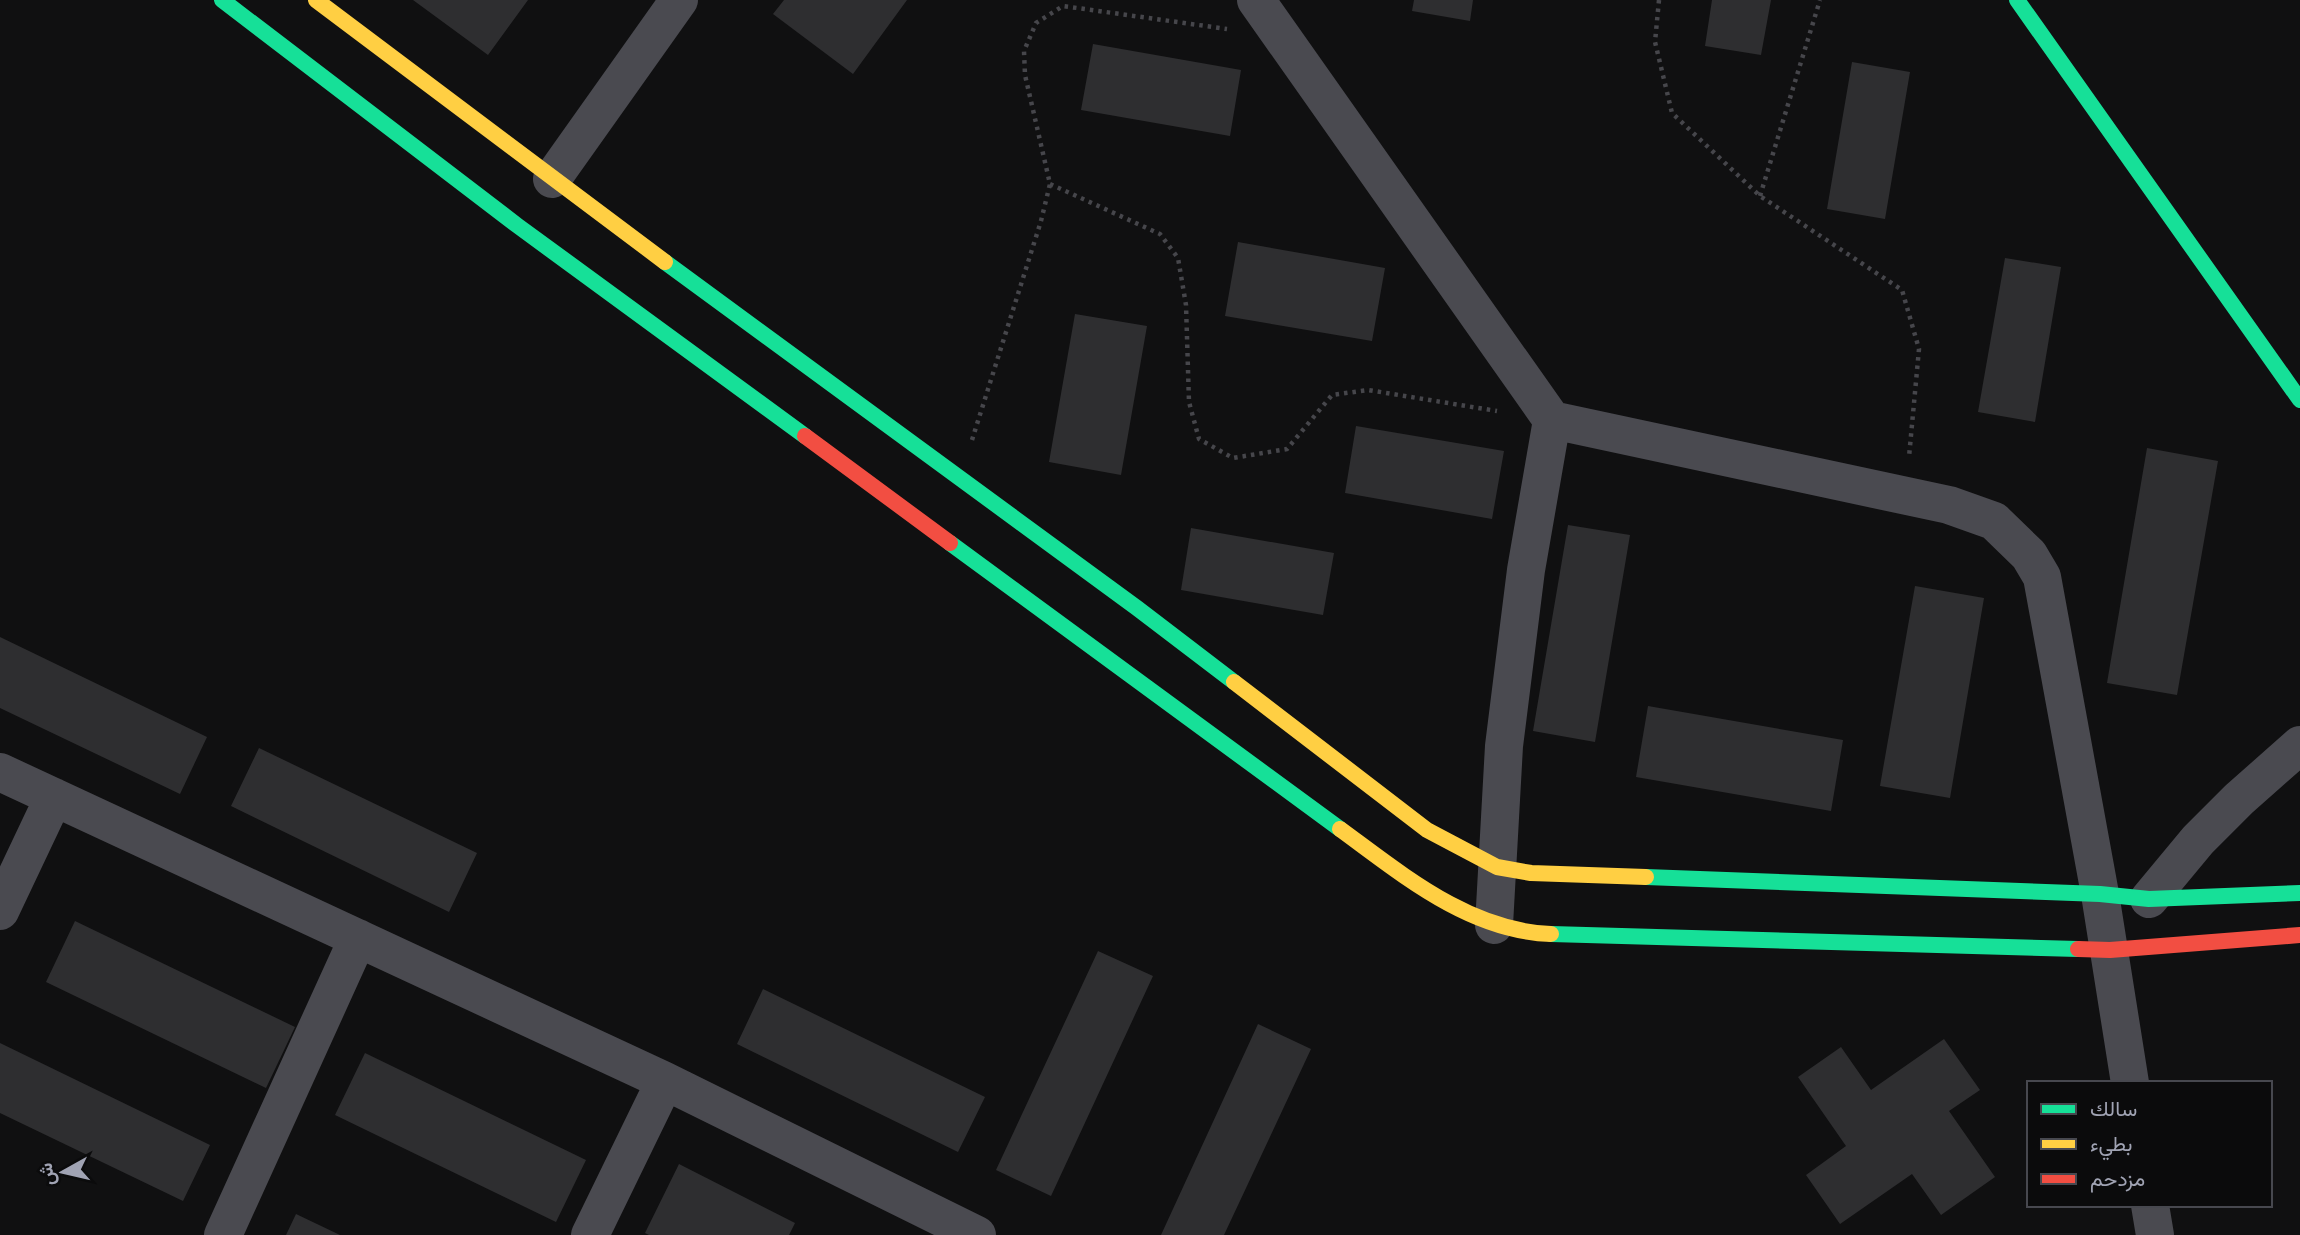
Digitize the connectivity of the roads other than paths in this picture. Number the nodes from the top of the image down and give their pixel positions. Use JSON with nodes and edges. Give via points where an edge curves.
{"nodes":[{"id":1,"x":222,"y":0,"type":"edge"},
{"id":2,"x":316,"y":0,"type":"edge"},
{"id":3,"x":678,"y":0,"type":"edge"},
{"id":4,"x":1256,"y":0,"type":"edge"},
{"id":5,"x":2017,"y":0,"type":"edge"},
{"id":6,"x":552,"y":179,"type":"junction"},
{"id":7,"x":2300,"y":400,"type":"edge"},
{"id":8,"x":1552,"y":420,"type":"junction"},
{"id":9,"x":2300,"y":746,"type":"edge"},
{"id":10,"x":0,"y":772,"type":"edge"},
{"id":11,"x":54,"y":797,"type":"junction"},
{"id":12,"x":1497,"y":867,"type":"junction"},
{"id":13,"x":2300,"y":893,"type":"edge"},
{"id":14,"x":2100,"y":894,"type":"junction"},
{"id":15,"x":2149,"y":898,"type":"junction"},
{"id":16,"x":0,"y":911,"type":"edge"},
{"id":17,"x":1494,"y":925,"type":"junction"},
{"id":18,"x":2300,"y":934,"type":"edge"},
{"id":19,"x":358,"y":938,"type":"junction"},
{"id":20,"x":2110,"y":950,"type":"junction"},
{"id":21,"x":665,"y":1081,"type":"junction"},
{"id":22,"x":2130,"y":1081,"type":"edge"},
{"id":23,"x":2150,"y":1207,"type":"edge"},
{"id":24,"x":223,"y":1235,"type":"edge"},
{"id":25,"x":590,"y":1235,"type":"edge"},
{"id":26,"x":977,"y":1235,"type":"edge"},
{"id":27,"x":2155,"y":1235,"type":"edge"}],
"edges":[{"from":1,"to":17,"type":"street","via":[[518,226],[1422,889]]},
{"from":2,"to":6,"type":"street"},
{"from":3,"to":6,"type":"street"},
{"from":4,"to":8,"type":"street"},
{"from":5,"to":7,"type":"street"},
{"from":6,"to":12,"type":"street","via":[[1137,608],[1426,830]]},
{"from":8,"to":12,"type":"street","via":[[1526,570],[1504,746]]},
{"from":8,"to":14,"type":"street","via":[[1949,506],[1994,521],[2029,555],[2042,577]]},
{"from":9,"to":15,"type":"street","via":[[2238,799]]},
{"from":10,"to":11,"type":"street"},
{"from":11,"to":16,"type":"street"},
{"from":11,"to":19,"type":"street"},
{"from":12,"to":14,"type":"street","via":[[1531,873]]},
{"from":12,"to":17,"type":"street"},
{"from":13,"to":15,"type":"street"},
{"from":14,"to":15,"type":"street"},
{"from":14,"to":20,"type":"street"},
{"from":17,"to":20,"type":"street","via":[[1528,933]]},
{"from":18,"to":20,"type":"street"},
{"from":19,"to":21,"type":"street"},
{"from":19,"to":24,"type":"street"},
{"from":20,"to":22,"type":"street"},
{"from":21,"to":25,"type":"street"},
{"from":21,"to":26,"type":"street"},
{"from":23,"to":27,"type":"street"}]}
